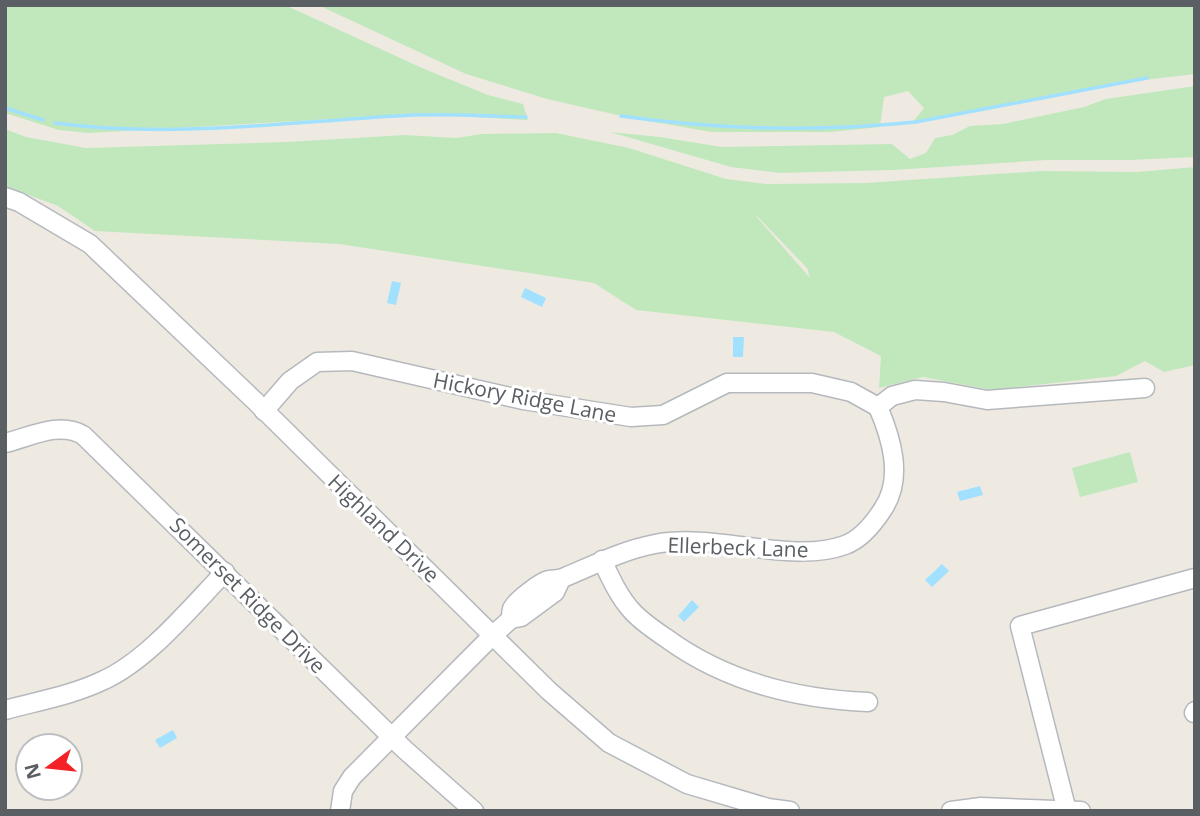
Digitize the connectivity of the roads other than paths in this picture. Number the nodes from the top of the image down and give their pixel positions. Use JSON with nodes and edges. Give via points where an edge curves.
{"nodes":[{"id":1,"x":5,"y":197,"type":"edge"},
{"id":2,"x":1145,"y":388,"type":"dead end"},
{"id":3,"x":878,"y":407,"type":"junction"},
{"id":4,"x":264,"y":411,"type":"junction"},
{"id":5,"x":5,"y":443,"type":"edge"},
{"id":6,"x":602,"y":560,"type":"junction"},
{"id":7,"x":225,"y":572,"type":"junction"},
{"id":8,"x":1195,"y":578,"type":"edge"},
{"id":9,"x":493,"y":635,"type":"junction"},
{"id":10,"x":868,"y":702,"type":"dead end"},
{"id":11,"x":5,"y":710,"type":"edge"},
{"id":12,"x":391,"y":737,"type":"junction"},
{"id":13,"x":768,"y":809,"type":"edge"},
{"id":14,"x":1072,"y":810,"type":"edge"},
{"id":15,"x":340,"y":811,"type":"edge"},
{"id":16,"x":474,"y":811,"type":"edge"},
{"id":17,"x":790,"y":811,"type":"edge"},
{"id":18,"x":951,"y":811,"type":"edge"}],
"edges":[{"from":1,"to":4,"type":"street","name":"Highland Drive","via":[[90,244]]},
{"from":2,"to":3,"type":"street","via":[[986,400],[915,390],[892,396]]},
{"from":3,"to":4,"type":"street","name":"Hickory Ridge Lane","via":[[850,392],[812,383],[727,383],[663,415],[631,417],[523,400],[352,361],[317,362],[290,381]]},
{"from":3,"to":6,"type":"street","name":"Ellerbeck Lane","via":[[890,434],[894,474],[882,511],[871,527],[847,545],[790,551],[711,542],[655,543]]},
{"from":4,"to":9,"type":"street","name":"Highland Drive"},
{"from":5,"to":7,"type":"street","name":"Somerset Ridge Drive","via":[[73,429]]},
{"from":6,"to":9,"type":"street","name":"Ellerbeck Lane","via":[[561,579],[555,592]]},
{"from":6,"to":10,"type":"street","via":[[632,611],[680,649],[719,670],[792,694]]},
{"from":7,"to":11,"type":"street","via":[[124,669],[86,688]]},
{"from":7,"to":12,"type":"street","name":"Somerset Ridge Drive"},
{"from":8,"to":14,"type":"street","via":[[1020,626]]},
{"from":9,"to":12,"type":"street","name":"Ellerbeck Lane"},
{"from":9,"to":13,"type":"street","name":"Highland Drive","via":[[609,743],[687,784]]},
{"from":12,"to":15,"type":"street","name":"Ellerbeck Lane","via":[[352,777],[343,791]]},
{"from":12,"to":16,"type":"street","name":"Somerset Ridge Drive"},
{"from":13,"to":17,"type":"street","name":"Highland Drive"},
{"from":14,"to":18,"type":"street","via":[[981,807]]}]}
